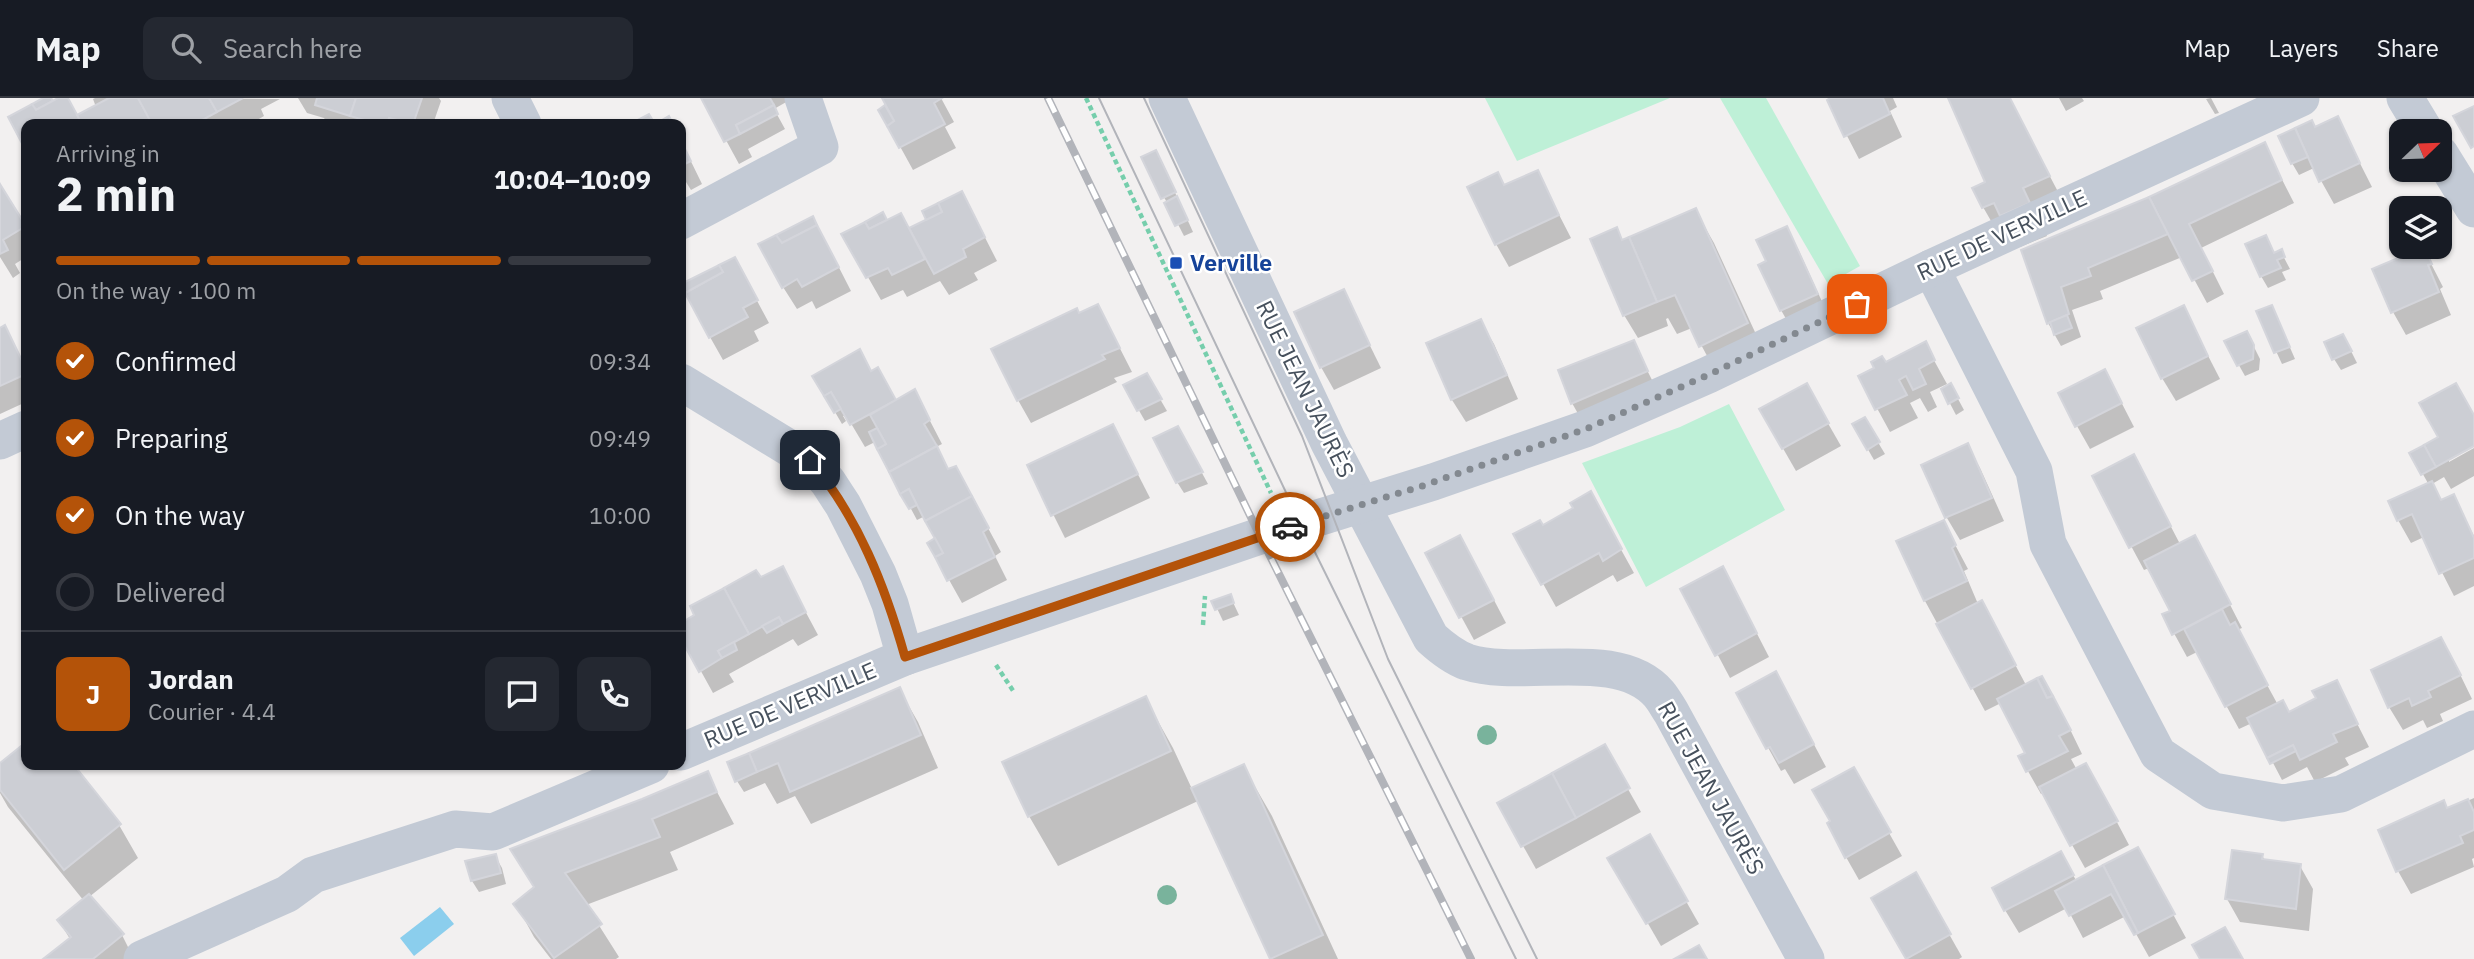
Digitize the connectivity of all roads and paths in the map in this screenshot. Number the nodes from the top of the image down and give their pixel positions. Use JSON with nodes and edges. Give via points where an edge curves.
{"nodes":[{"id":1,"x":510,"y":98,"type":"edge"},
{"id":2,"x":803,"y":98,"type":"edge"},
{"id":3,"x":1086,"y":98,"type":"edge"},
{"id":4,"x":1167,"y":98,"type":"edge"},
{"id":5,"x":2301,"y":98,"type":"edge"},
{"id":6,"x":2405,"y":98,"type":"edge"},
{"id":7,"x":520,"y":119,"type":"edge"},
{"id":8,"x":2418,"y":119,"type":"edge"},
{"id":9,"x":2452,"y":173,"type":"edge"},
{"id":10,"x":2474,"y":209,"type":"edge"},
{"id":11,"x":686,"y":218,"type":"edge"},
{"id":12,"x":1931,"y":268,"type":"junction"},
{"id":13,"x":686,"y":385,"type":"edge"},
{"id":14,"x":21,"y":431,"type":"edge"},
{"id":15,"x":0,"y":441,"type":"edge"},
{"id":16,"x":1361,"y":505,"type":"junction"},
{"id":17,"x":1288,"y":528,"type":"junction"},
{"id":18,"x":905,"y":657,"type":"junction"},
{"id":19,"x":993,"y":661,"type":"dead end"},
{"id":20,"x":1014,"y":692,"type":"dead end"},
{"id":21,"x":2474,"y":729,"type":"edge"},
{"id":22,"x":686,"y":750,"type":"edge"},
{"id":23,"x":639,"y":770,"type":"edge"},
{"id":24,"x":142,"y":959,"type":"edge"},
{"id":25,"x":1806,"y":959,"type":"edge"}],
"edges":[{"from":1,"to":7,"type":"street"},
{"from":2,"to":11,"type":"street","via":[[820,147]]},
{"from":3,"to":17,"type":"path"},
{"from":4,"to":16,"type":"street","name":"RUE JEAN JAURÈS"},
{"from":5,"to":12,"type":"street","name":"RUE DE VERVILLE"},
{"from":6,"to":8,"type":"street"},
{"from":9,"to":10,"type":"street"},
{"from":12,"to":16,"type":"street","name":"RUE DE VERVILLE","via":[[1586,429]]},
{"from":12,"to":21,"type":"street","via":[[2034,471],[2048,544],[2158,754],[2213,791],[2283,803],[2341,794]]},
{"from":13,"to":18,"type":"street","via":[[810,460],[828,482],[878,575]]},
{"from":14,"to":15,"type":"street"},
{"from":16,"to":17,"type":"street","name":"RUE DE VERVILLE"},
{"from":16,"to":25,"type":"street","name":"RUE JEAN JAURÈS","via":[[1422,624],[1448,653],[1492,668],[1614,670],[1639,679],[1658,693]]},
{"from":17,"to":18,"type":"street","name":"RUE DE VERVILLE"},
{"from":18,"to":22,"type":"street","name":"RUE DE VERVILLE"},
{"from":19,"to":20,"type":"path"},
{"from":23,"to":24,"type":"street","via":[[493,832],[455,829],[313,875],[287,894]]}]}
